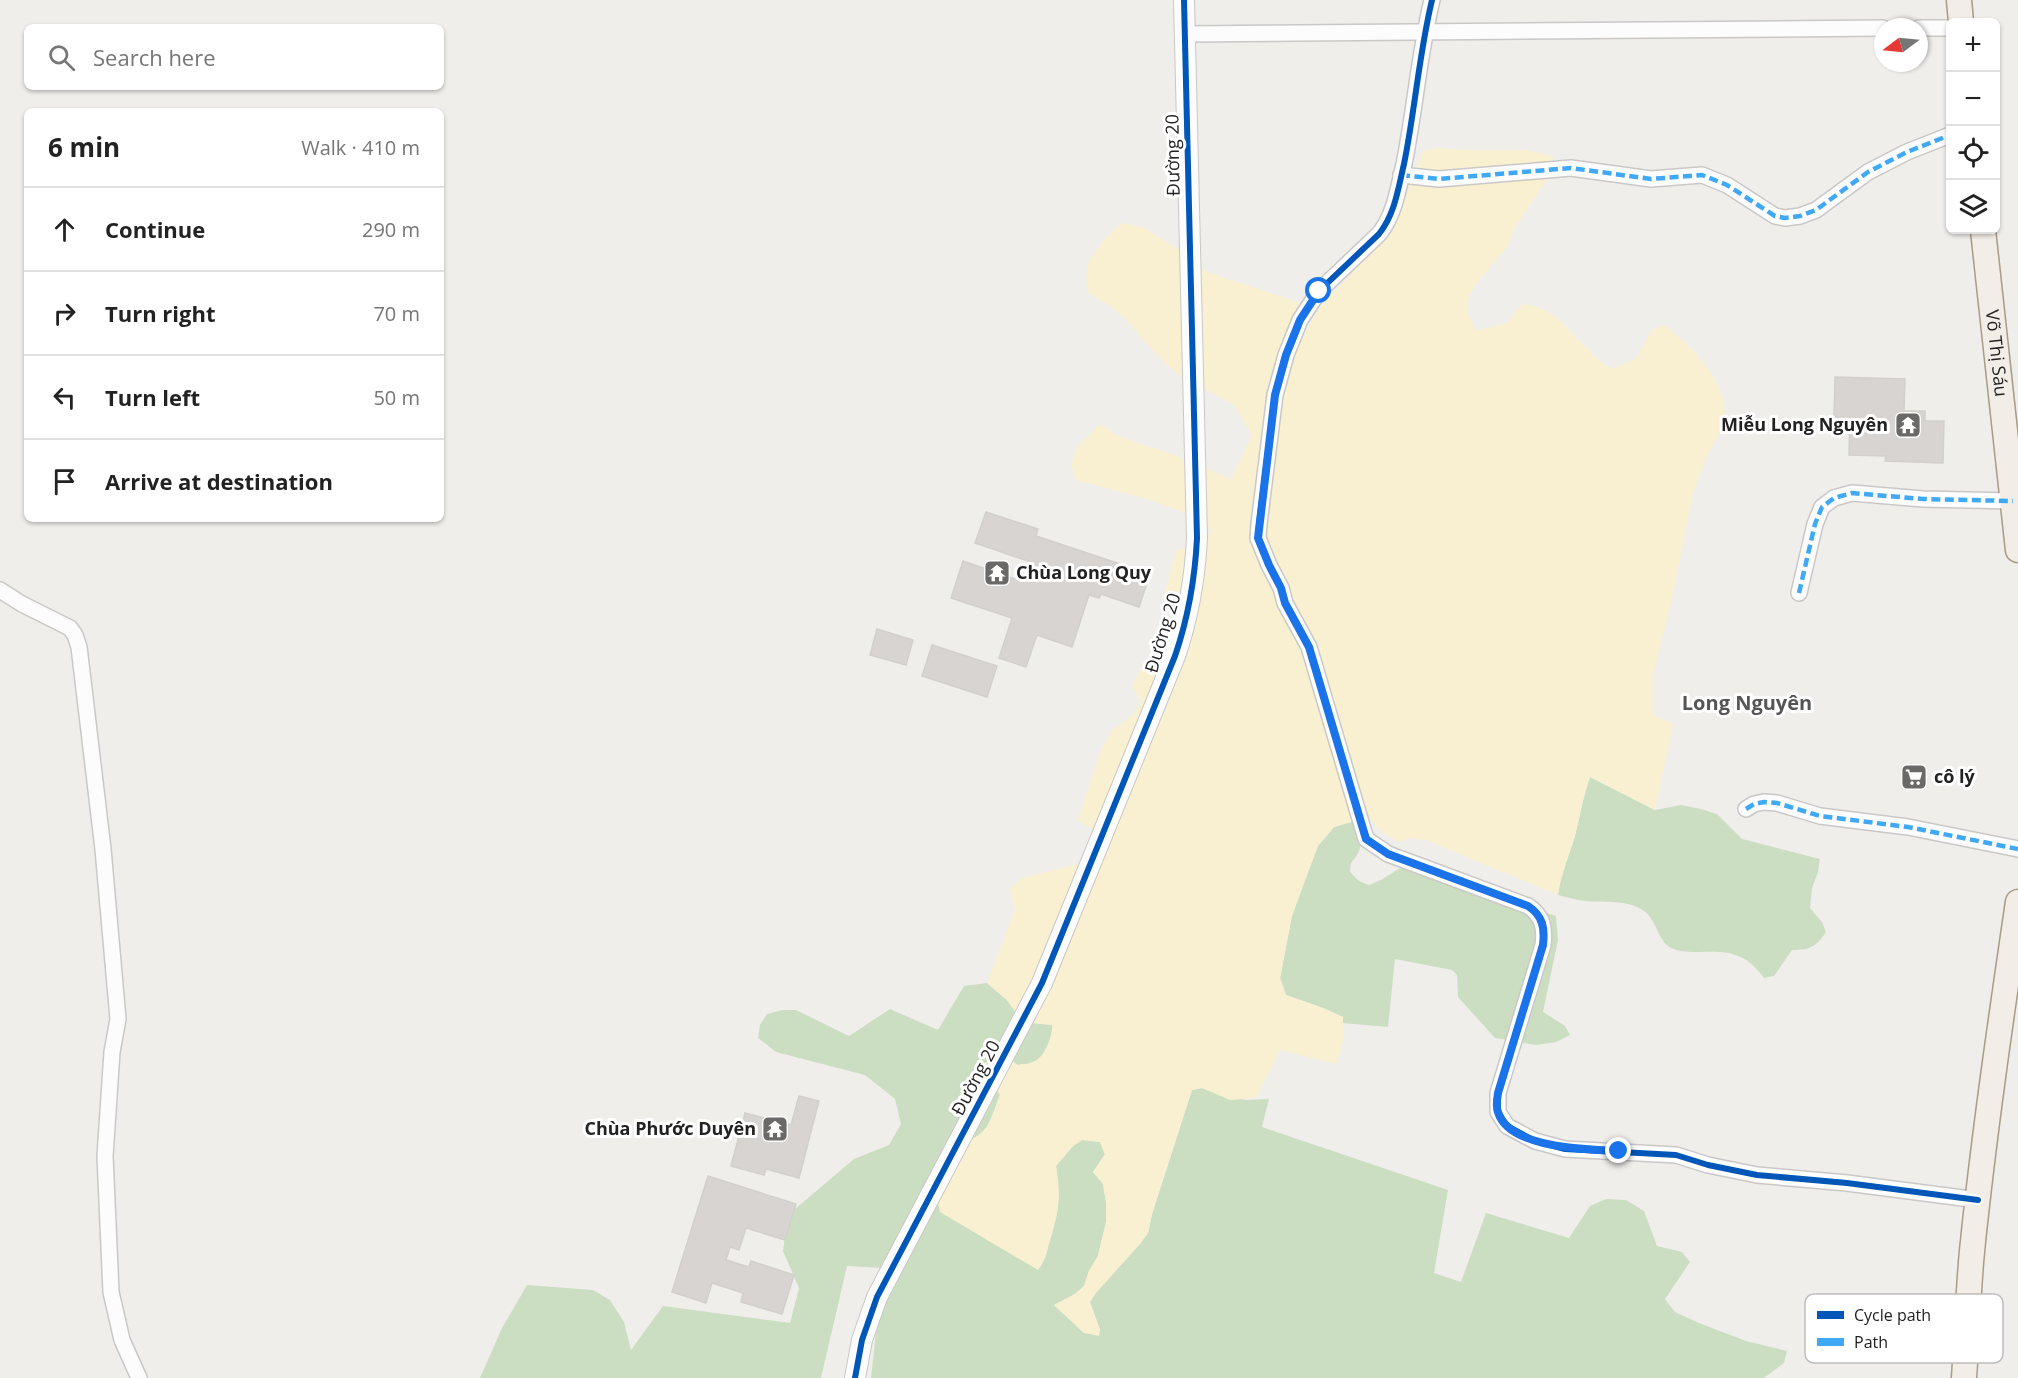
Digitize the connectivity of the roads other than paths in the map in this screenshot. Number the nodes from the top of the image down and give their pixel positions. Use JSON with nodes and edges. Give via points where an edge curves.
{"nodes":[{"id":1,"x":1184,"y":0,"type":"edge"},
{"id":2,"x":1432,"y":0,"type":"edge"},
{"id":3,"x":1959,"y":0,"type":"edge"},
{"id":4,"x":1961,"y":18,"type":"edge"},
{"id":5,"x":1874,"y":28,"type":"edge"},
{"id":6,"x":1928,"y":28,"type":"edge"},
{"id":7,"x":1946,"y":28,"type":"edge"},
{"id":8,"x":1426,"y":32,"type":"junction"},
{"id":9,"x":1185,"y":34,"type":"junction"},
{"id":10,"x":1946,"y":137,"type":"edge"},
{"id":11,"x":1401,"y":174,"type":"junction"},
{"id":12,"x":1983,"y":234,"type":"edge"},
{"id":13,"x":2013,"y":501,"type":"junction"},
{"id":14,"x":2018,"y":550,"type":"edge"},
{"id":15,"x":0,"y":590,"type":"edge"},
{"id":16,"x":1799,"y":593,"type":"dead end"},
{"id":17,"x":1746,"y":809,"type":"dead end"},
{"id":18,"x":2018,"y":849,"type":"edge"},
{"id":19,"x":2018,"y":903,"type":"edge"},
{"id":20,"x":1978,"y":1200,"type":"junction"},
{"id":21,"x":1969,"y":1294,"type":"edge"},
{"id":22,"x":1965,"y":1363,"type":"edge"},
{"id":23,"x":139,"y":1378,"type":"edge"},
{"id":24,"x":855,"y":1378,"type":"edge"},
{"id":25,"x":1964,"y":1378,"type":"edge"}],
"edges":[{"from":1,"to":9,"type":"street","name":"Đường 20"},
{"from":2,"to":8,"type":"street"},
{"from":3,"to":4,"type":"main road"},
{"from":5,"to":8,"type":"street"},
{"from":6,"to":7,"type":"street"},
{"from":8,"to":9,"type":"street"},
{"from":8,"to":11,"type":"street"},
{"from":9,"to":24,"type":"street","name":"Đường 20","via":[[1197,538],[1188,612],[1175,656],[1042,983],[877,1297],[862,1340]]},
{"from":10,"to":11,"type":"street","via":[[1868,172],[1816,210],[1785,218],[1702,175],[1651,179],[1571,168],[1439,179]]},
{"from":11,"to":20,"type":"street","via":[[1386,225],[1314,297],[1286,355],[1275,395],[1258,538],[1285,603],[1309,647],[1366,839],[1388,854],[1528,906],[1543,924],[1543,945],[1498,1093],[1498,1112],[1513,1131],[1565,1149],[1676,1155],[1757,1174]]},
{"from":12,"to":13,"type":"main road","name":"Võ Thị Sáu"},
{"from":13,"to":14,"type":"main road","name":"Võ Thị Sáu"},
{"from":13,"to":16,"type":"street","via":[[1852,493],[1834,498],[1822,507],[1815,524]]},
{"from":15,"to":23,"type":"street","via":[[70,628],[79,647],[118,1019],[105,1156],[111,1292],[122,1340]]},
{"from":17,"to":18,"type":"street","via":[[1764,802],[1777,803],[1820,816],[1908,827]]},
{"from":19,"to":20,"type":"main road"},
{"from":20,"to":21,"type":"main road"},
{"from":22,"to":25,"type":"main road"}]}
